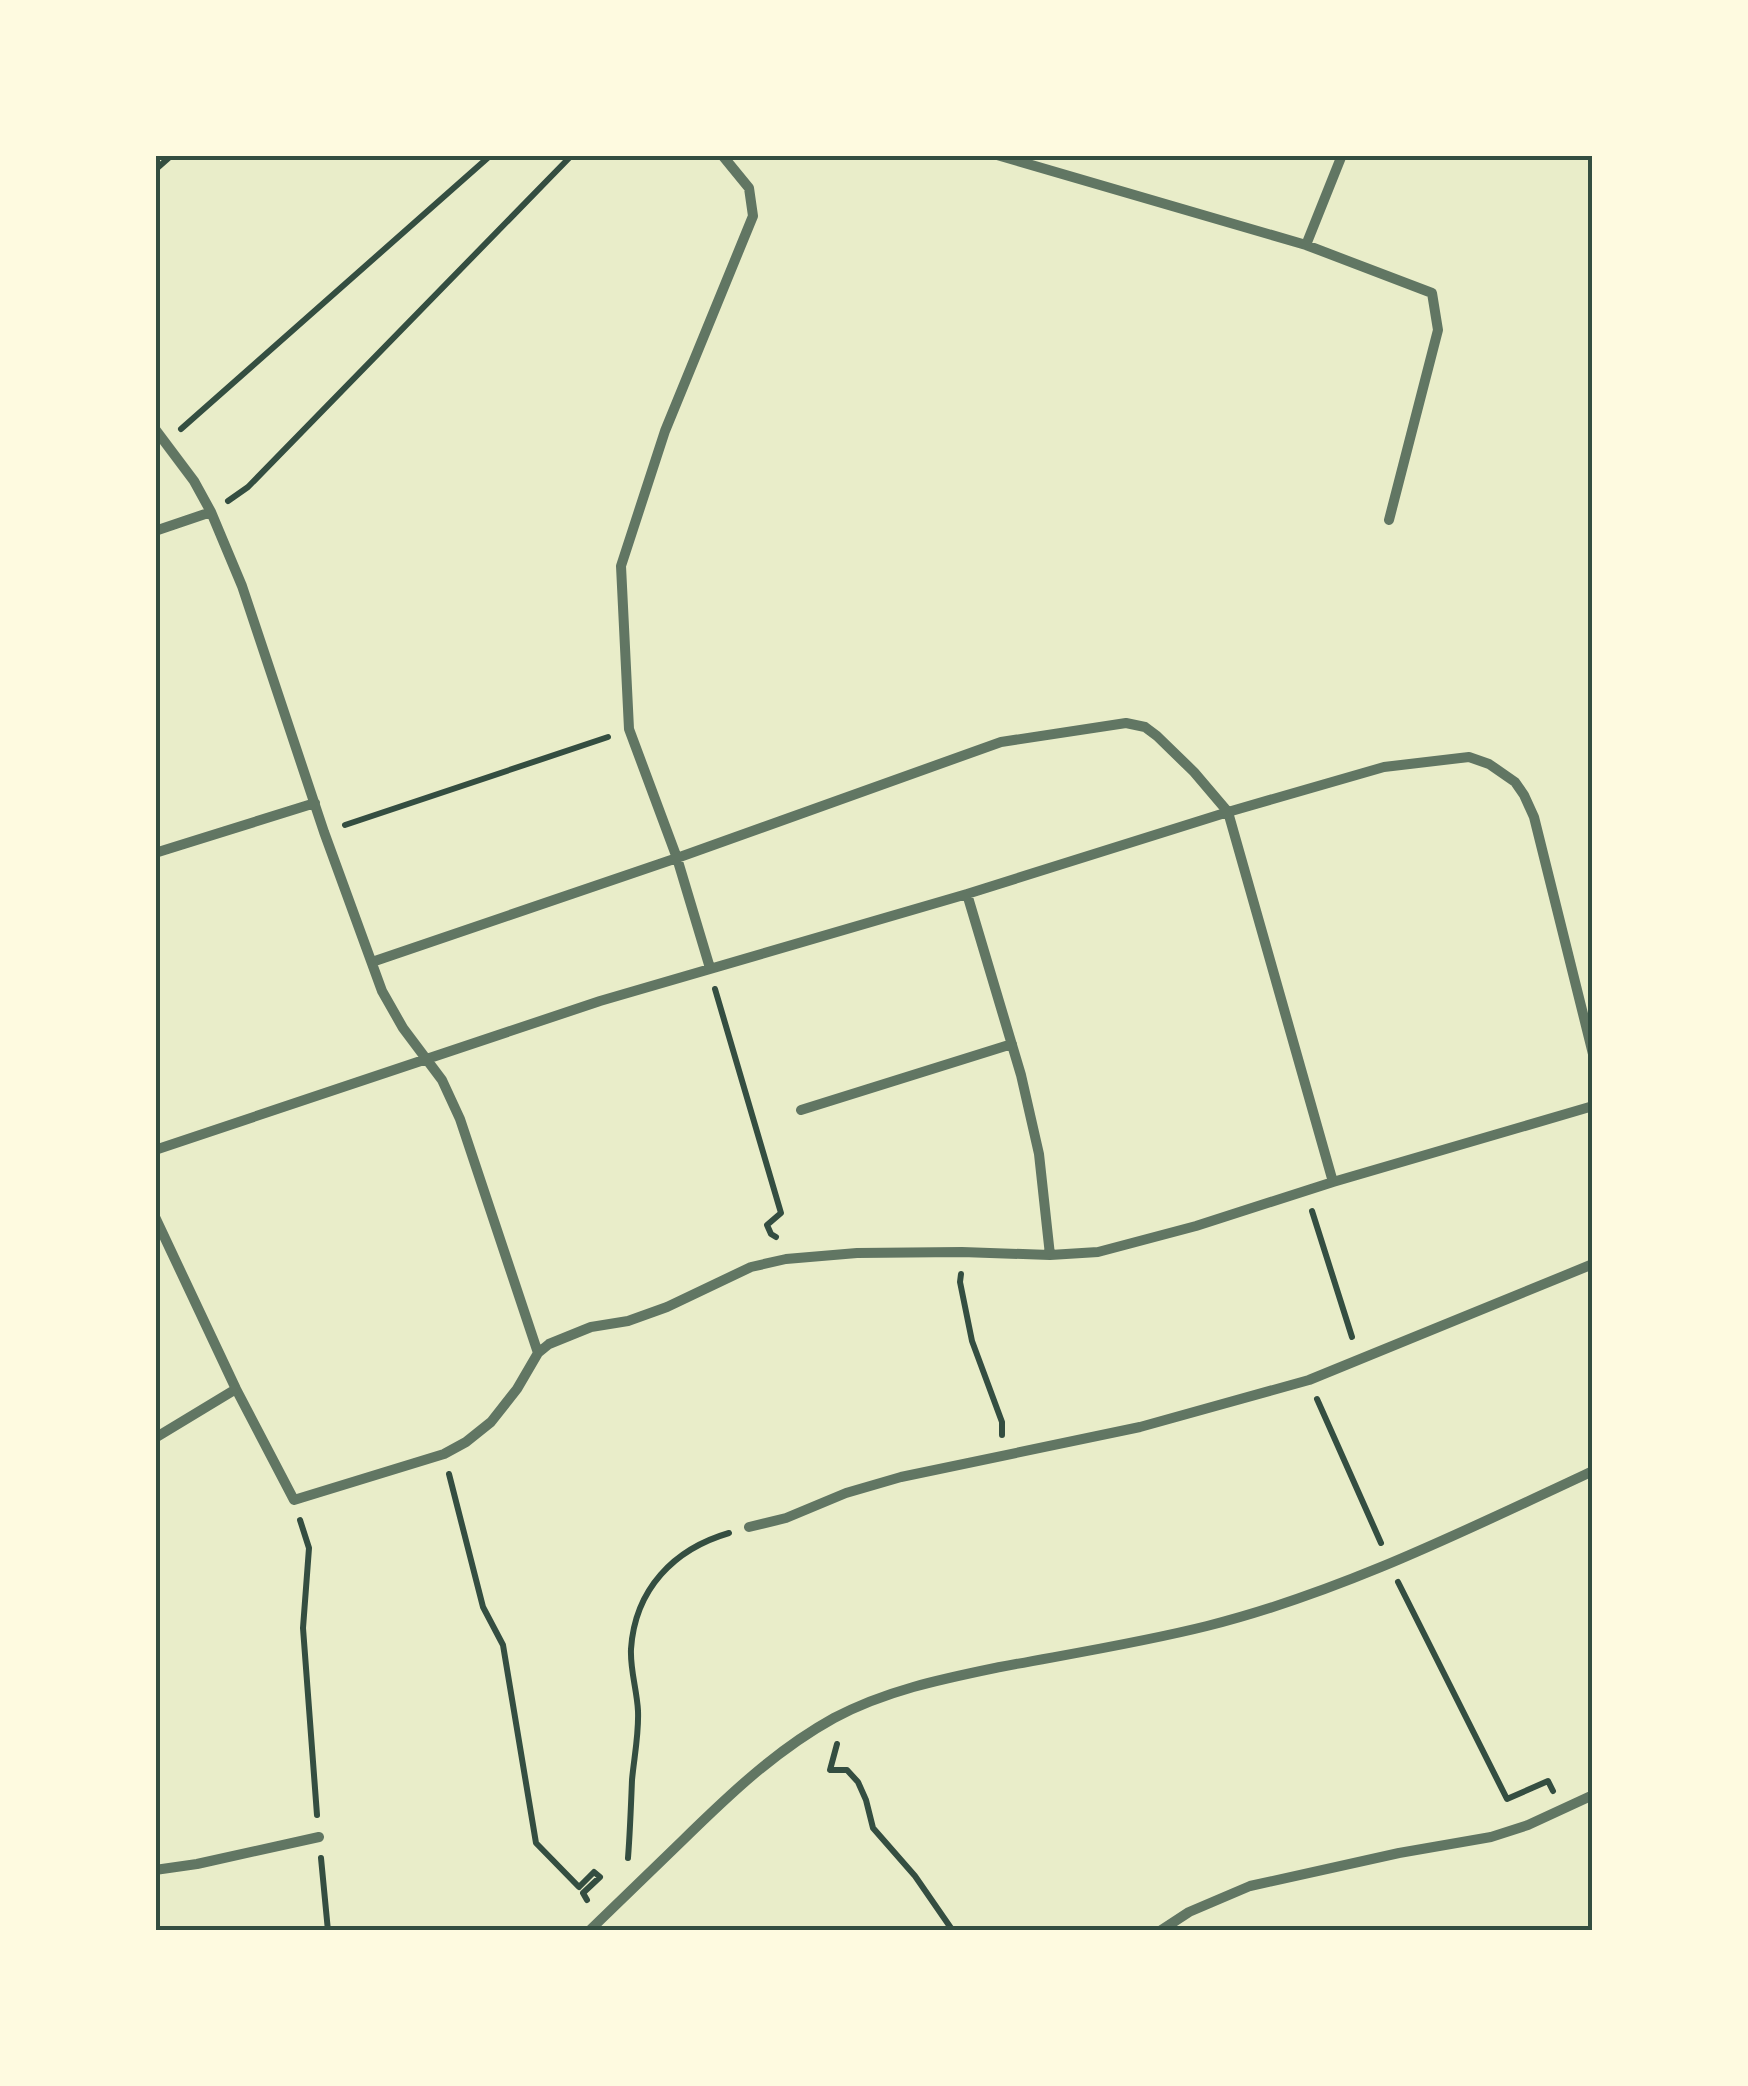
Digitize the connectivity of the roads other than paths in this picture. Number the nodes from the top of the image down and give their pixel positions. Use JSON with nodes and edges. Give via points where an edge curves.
{"nodes":[{"id":1,"x":722,"y":155,"type":"edge"},
{"id":2,"x":998,"y":155,"type":"edge"},
{"id":3,"x":1342,"y":155,"type":"edge"},
{"id":4,"x":1306,"y":245,"type":"junction"},
{"id":5,"x":155,"y":429,"type":"edge"},
{"id":6,"x":211,"y":512,"type":"junction"},
{"id":7,"x":1389,"y":520,"type":"dead end"},
{"id":8,"x":155,"y":532,"type":"edge"},
{"id":9,"x":315,"y":803,"type":"junction"},
{"id":10,"x":1228,"y":812,"type":"junction"},
{"id":11,"x":155,"y":853,"type":"edge"},
{"id":12,"x":677,"y":858,"type":"junction"},
{"id":13,"x":967,"y":894,"type":"junction"},
{"id":14,"x":372,"y":962,"type":"junction"},
{"id":15,"x":710,"y":968,"type":"junction"},
{"id":16,"x":1012,"y":1044,"type":"junction"},
{"id":17,"x":1593,"y":1054,"type":"edge"},
{"id":18,"x":426,"y":1058,"type":"junction"},
{"id":19,"x":1593,"y":1106,"type":"edge"},
{"id":20,"x":801,"y":1110,"type":"dead end"},
{"id":21,"x":155,"y":1150,"type":"edge"},
{"id":22,"x":1333,"y":1182,"type":"junction"},
{"id":23,"x":155,"y":1217,"type":"edge"},
{"id":24,"x":1050,"y":1255,"type":"junction"},
{"id":25,"x":1593,"y":1264,"type":"edge"},
{"id":26,"x":538,"y":1354,"type":"junction"},
{"id":27,"x":236,"y":1389,"type":"junction"},
{"id":28,"x":155,"y":1438,"type":"edge"},
{"id":29,"x":1593,"y":1470,"type":"edge"},
{"id":30,"x":749,"y":1527,"type":"road end"},
{"id":31,"x":1593,"y":1795,"type":"edge"},
{"id":32,"x":318,"y":1836,"type":"road end"},
{"id":33,"x":155,"y":1870,"type":"edge"},
{"id":34,"x":590,"y":1931,"type":"edge"},
{"id":35,"x":1160,"y":1931,"type":"edge"}],
"edges":[{"from":1,"to":12,"type":"street","via":[[748,188],[753,216],[665,431],[621,566],[629,729]]},
{"from":2,"to":4,"type":"street"},
{"from":3,"to":4,"type":"street"},
{"from":4,"to":7,"type":"street","via":[[1432,293],[1438,330]]},
{"from":5,"to":6,"type":"street"},
{"from":6,"to":8,"type":"street"},
{"from":6,"to":9,"type":"street"},
{"from":9,"to":11,"type":"street"},
{"from":9,"to":14,"type":"street"},
{"from":10,"to":12,"type":"street","via":[[1158,736],[1126,724],[1001,742]]},
{"from":10,"to":13,"type":"street"},
{"from":10,"to":17,"type":"street","via":[[1384,767],[1469,757],[1503,772],[1534,817]]},
{"from":10,"to":22,"type":"street"},
{"from":12,"to":14,"type":"street"},
{"from":12,"to":15,"type":"street"},
{"from":13,"to":15,"type":"street"},
{"from":13,"to":16,"type":"street"},
{"from":14,"to":18,"type":"street","via":[[391,1010]]},
{"from":15,"to":18,"type":"street"},
{"from":16,"to":20,"type":"street"},
{"from":16,"to":24,"type":"street","via":[[1039,1154]]},
{"from":18,"to":21,"type":"street"},
{"from":18,"to":26,"type":"street","via":[[460,1119]]},
{"from":19,"to":22,"type":"street"},
{"from":22,"to":24,"type":"street","via":[[1138,1243]]},
{"from":23,"to":27,"type":"street"},
{"from":24,"to":26,"type":"street","via":[[857,1253],[786,1260],[751,1267],[628,1321],[572,1334]]},
{"from":25,"to":30,"type":"street","via":[[1309,1380],[1140,1428],[901,1477]]},
{"from":26,"to":27,"type":"street","via":[[505,1406],[466,1442],[294,1500]]},
{"from":27,"to":28,"type":"street"},
{"from":29,"to":34,"type":"street","via":[[1403,1558],[1262,1610],[928,1681],[838,1716],[733,1791]]},
{"from":31,"to":35,"type":"street","via":[[1491,1837],[1250,1886]]},
{"from":32,"to":33,"type":"street"}]}
